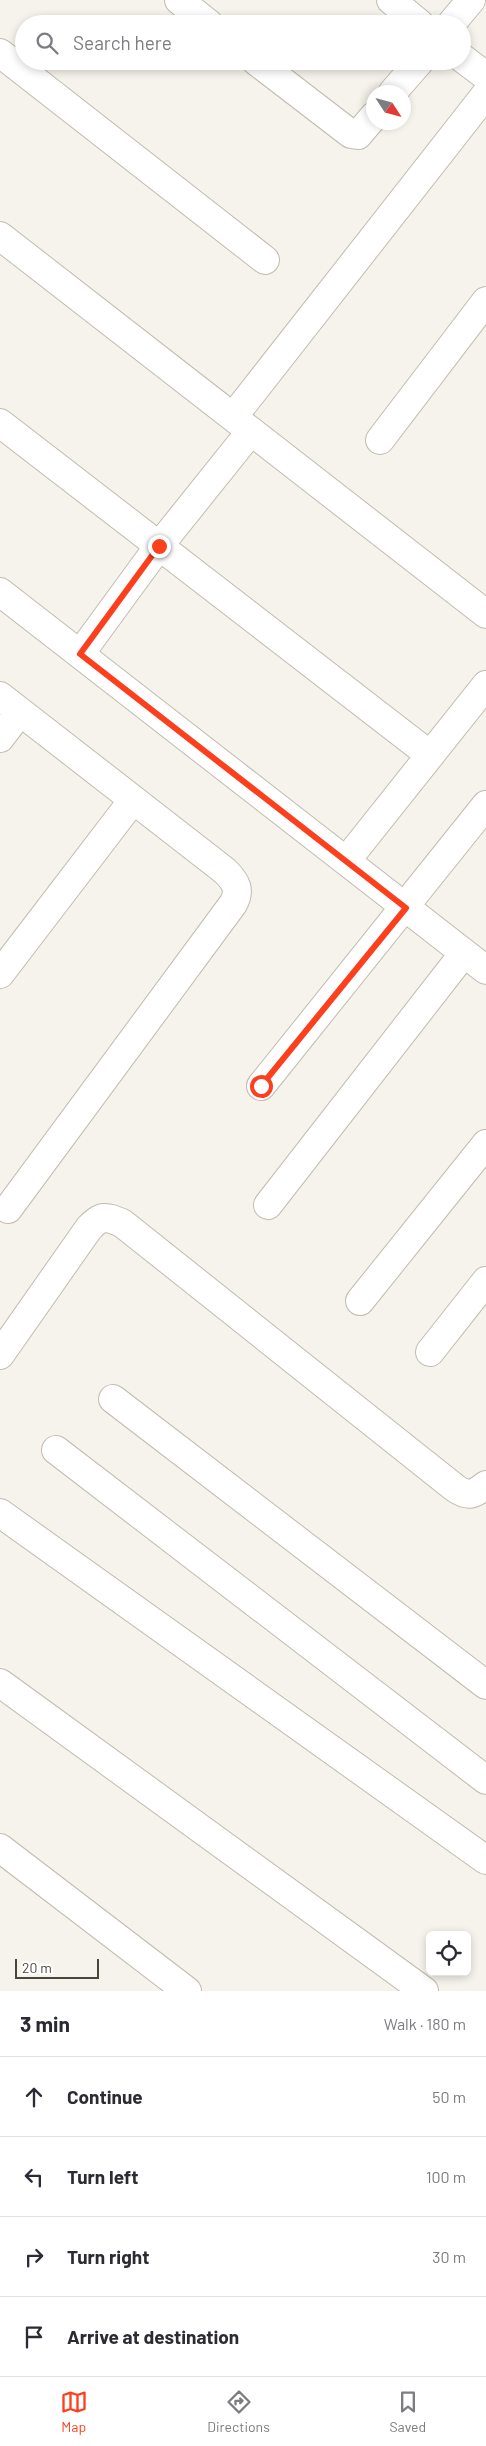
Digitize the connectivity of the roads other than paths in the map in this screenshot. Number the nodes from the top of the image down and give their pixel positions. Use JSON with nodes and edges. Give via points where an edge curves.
{"nodes":[{"id":1,"x":179,"y":0,"type":"edge"},
{"id":2,"x":390,"y":0,"type":"edge"},
{"id":3,"x":471,"y":0,"type":"edge"},
{"id":4,"x":198,"y":15,"type":"edge"},
{"id":5,"x":409,"y":15,"type":"edge"},
{"id":6,"x":458,"y":15,"type":"edge"},
{"id":7,"x":0,"y":53,"type":"edge"},
{"id":8,"x":15,"y":65,"type":"edge"},
{"id":9,"x":471,"y":65,"type":"edge"},
{"id":10,"x":22,"y":70,"type":"edge"},
{"id":11,"x":268,"y":70,"type":"edge"},
{"id":12,"x":412,"y":70,"type":"edge"},
{"id":13,"x":486,"y":76,"type":"edge"},
{"id":14,"x":399,"y":85,"type":"edge"},
{"id":15,"x":486,"y":94,"type":"edge"},
{"id":16,"x":366,"y":126,"type":"edge"},
{"id":17,"x":0,"y":236,"type":"edge"},
{"id":18,"x":265,"y":260,"type":"dead end"},
{"id":19,"x":486,"y":301,"type":"edge"},
{"id":20,"x":0,"y":423,"type":"edge"},
{"id":21,"x":242,"y":424,"type":"junction"},
{"id":22,"x":380,"y":440,"type":"dead end"},
{"id":23,"x":159,"y":546,"type":"junction"},
{"id":24,"x":0,"y":592,"type":"edge"},
{"id":25,"x":486,"y":614,"type":"edge"},
{"id":26,"x":80,"y":654,"type":"junction"},
{"id":27,"x":486,"y":685,"type":"edge"},
{"id":28,"x":10,"y":704,"type":"edge"},
{"id":29,"x":0,"y":738,"type":"edge"},
{"id":30,"x":430,"y":755,"type":"junction"},
{"id":31,"x":132,"y":800,"type":"junction"},
{"id":32,"x":486,"y":805,"type":"edge"},
{"id":33,"x":346,"y":862,"type":"junction"},
{"id":34,"x":406,"y":908,"type":"junction"},
{"id":35,"x":464,"y":953,"type":"junction"},
{"id":36,"x":486,"y":970,"type":"edge"},
{"id":37,"x":0,"y":974,"type":"edge"},
{"id":38,"x":261,"y":1086,"type":"dead end"},
{"id":39,"x":486,"y":1144,"type":"edge"},
{"id":40,"x":268,"y":1205,"type":"dead end"},
{"id":41,"x":8,"y":1209,"type":"dead end"},
{"id":42,"x":486,"y":1280,"type":"edge"},
{"id":43,"x":360,"y":1301,"type":"dead end"},
{"id":44,"x":430,"y":1352,"type":"dead end"},
{"id":45,"x":0,"y":1355,"type":"edge"},
{"id":46,"x":112,"y":1399,"type":"dead end"},
{"id":47,"x":56,"y":1450,"type":"dead end"},
{"id":48,"x":486,"y":1485,"type":"edge"},
{"id":49,"x":0,"y":1513,"type":"edge"},
{"id":50,"x":0,"y":1683,"type":"edge"},
{"id":51,"x":486,"y":1685,"type":"edge"},
{"id":52,"x":486,"y":1780,"type":"edge"},
{"id":53,"x":0,"y":1848,"type":"edge"},
{"id":54,"x":486,"y":1860,"type":"edge"},
{"id":55,"x":187,"y":1991,"type":"edge"},
{"id":56,"x":424,"y":1991,"type":"edge"}],
"edges":[{"from":1,"to":4,"type":"street"},
{"from":2,"to":5,"type":"street"},
{"from":3,"to":6,"type":"street"},
{"from":7,"to":8,"type":"street"},
{"from":9,"to":13,"type":"street"},
{"from":10,"to":18,"type":"street"},
{"from":11,"to":16,"type":"street","via":[[350,134],[358,135]]},
{"from":12,"to":14,"type":"street"},
{"from":15,"to":21,"type":"street"},
{"from":17,"to":21,"type":"street"},
{"from":19,"to":22,"type":"street"},
{"from":20,"to":23,"type":"street"},
{"from":21,"to":23,"type":"street"},
{"from":21,"to":25,"type":"street"},
{"from":23,"to":26,"type":"street"},
{"from":23,"to":30,"type":"street"},
{"from":24,"to":26,"type":"street"},
{"from":26,"to":33,"type":"street"},
{"from":27,"to":30,"type":"street"},
{"from":28,"to":29,"type":"street"},
{"from":28,"to":31,"type":"street"},
{"from":30,"to":33,"type":"street"},
{"from":31,"to":37,"type":"street"},
{"from":31,"to":41,"type":"street","via":[[230,876],[238,891],[237,897]]},
{"from":32,"to":34,"type":"street"},
{"from":33,"to":34,"type":"street"},
{"from":34,"to":35,"type":"street"},
{"from":34,"to":38,"type":"street"},
{"from":35,"to":36,"type":"street"},
{"from":35,"to":40,"type":"street"},
{"from":39,"to":43,"type":"street"},
{"from":42,"to":44,"type":"street"},
{"from":45,"to":48,"type":"street","via":[[89,1228],[98,1219],[108,1217],[122,1223],[455,1488],[465,1495],[472,1495]]},
{"from":46,"to":51,"type":"street"},
{"from":47,"to":52,"type":"street"},
{"from":49,"to":54,"type":"street"},
{"from":50,"to":56,"type":"street"},
{"from":53,"to":55,"type":"street"}]}
